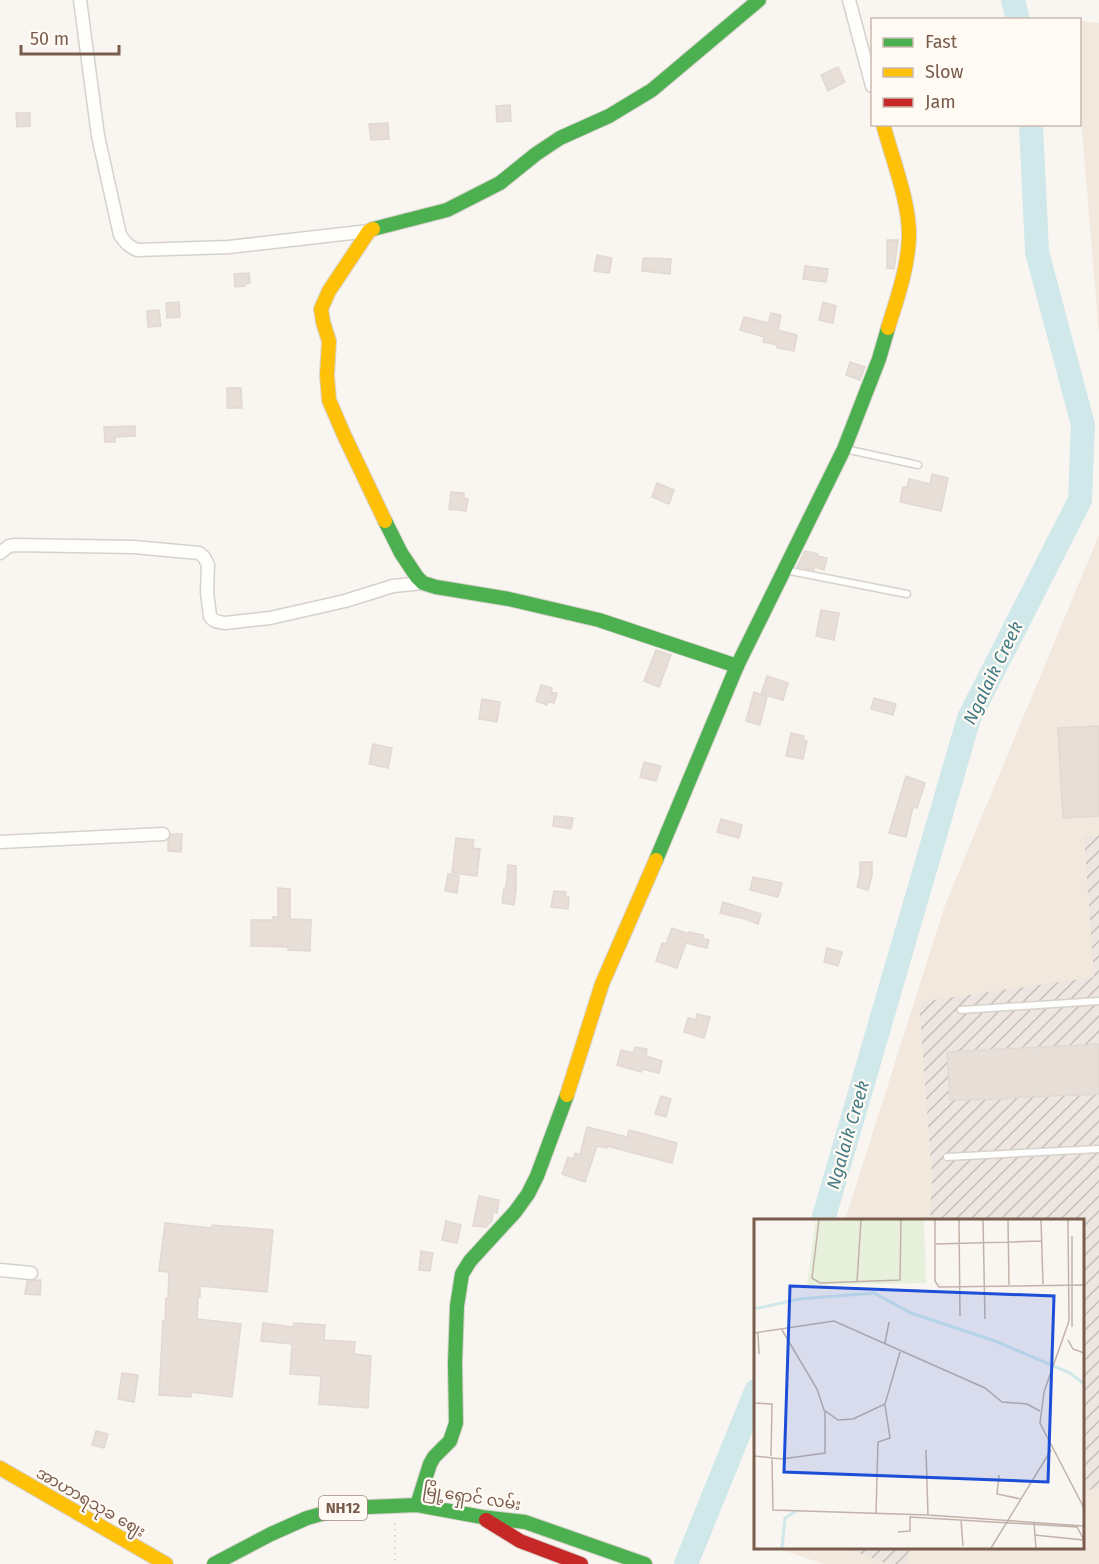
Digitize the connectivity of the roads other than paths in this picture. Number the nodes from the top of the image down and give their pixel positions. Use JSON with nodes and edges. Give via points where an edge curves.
{"nodes":[{"id":1,"x":80,"y":0,"type":"edge"},
{"id":2,"x":759,"y":0,"type":"edge"},
{"id":3,"x":849,"y":0,"type":"edge"},
{"id":4,"x":871,"y":79,"type":"edge"},
{"id":5,"x":884,"y":126,"type":"edge"},
{"id":6,"x":369,"y":231,"type":"junction"},
{"id":7,"x":844,"y":449,"type":"junction"},
{"id":8,"x":918,"y":465,"type":"dead end"},
{"id":9,"x":0,"y":553,"type":"edge"},
{"id":10,"x":785,"y":570,"type":"junction"},
{"id":11,"x":423,"y":583,"type":"junction"},
{"id":12,"x":907,"y":594,"type":"dead end"},
{"id":13,"x":737,"y":666,"type":"junction"},
{"id":14,"x":163,"y":834,"type":"dead end"},
{"id":15,"x":0,"y":842,"type":"edge"},
{"id":16,"x":1099,"y":1001,"type":"edge"},
{"id":17,"x":961,"y":1010,"type":"dead end"},
{"id":18,"x":1099,"y":1149,"type":"edge"},
{"id":19,"x":947,"y":1157,"type":"dead end"},
{"id":20,"x":0,"y":1270,"type":"edge"},
{"id":21,"x":31,"y":1273,"type":"dead end"},
{"id":22,"x":0,"y":1468,"type":"edge"},
{"id":23,"x":417,"y":1505,"type":"junction"},
{"id":24,"x":482,"y":1517,"type":"junction"},
{"id":25,"x":166,"y":1564,"type":"edge"},
{"id":26,"x":214,"y":1564,"type":"edge"},
{"id":27,"x":581,"y":1564,"type":"edge"},
{"id":28,"x":645,"y":1564,"type":"edge"}],
"edges":[{"from":1,"to":6,"type":"street","via":[[98,136],[120,235],[131,248],[229,247]]},
{"from":2,"to":6,"type":"main road","via":[[652,90],[609,116],[560,138],[500,183],[447,210],[382,224]]},
{"from":3,"to":4,"type":"street"},
{"from":5,"to":7,"type":"main road","via":[[908,218],[906,266],[879,358]]},
{"from":6,"to":11,"type":"main road","via":[[321,309],[329,341],[329,400],[401,553]]},
{"from":7,"to":8,"type":"lane"},
{"from":7,"to":10,"type":"main road"},
{"from":9,"to":11,"type":"street","via":[[15,545],[134,547],[199,554],[208,565],[210,616],[225,623],[270,618],[393,586]]},
{"from":10,"to":12,"type":"lane"},
{"from":10,"to":13,"type":"main road"},
{"from":11,"to":13,"type":"main road","via":[[599,620]]},
{"from":13,"to":23,"type":"main road","via":[[602,984],[537,1176],[515,1212],[462,1274],[455,1351],[456,1422],[450,1441],[430,1464]]},
{"from":14,"to":15,"type":"street"},
{"from":16,"to":17,"type":"lane"},
{"from":18,"to":19,"type":"lane"},
{"from":20,"to":21,"type":"street"},
{"from":22,"to":25,"type":"main road","name":"အာဟာရသုခ ဈေး"},
{"from":23,"to":24,"type":"main road","name":"မြို့ရှောင် လမ်း","number":"NH12"},
{"from":23,"to":26,"type":"main road","name":"မြို့ရှောင် လမ်း","number":"NH12","via":[[343,1508],[308,1518]]},
{"from":24,"to":27,"type":"main road","number":"NH12","via":[[520,1541]]},
{"from":24,"to":28,"type":"main road","name":"မြို့ရှောင် လမ်း","number":"NH12","via":[[525,1522]]}]}
